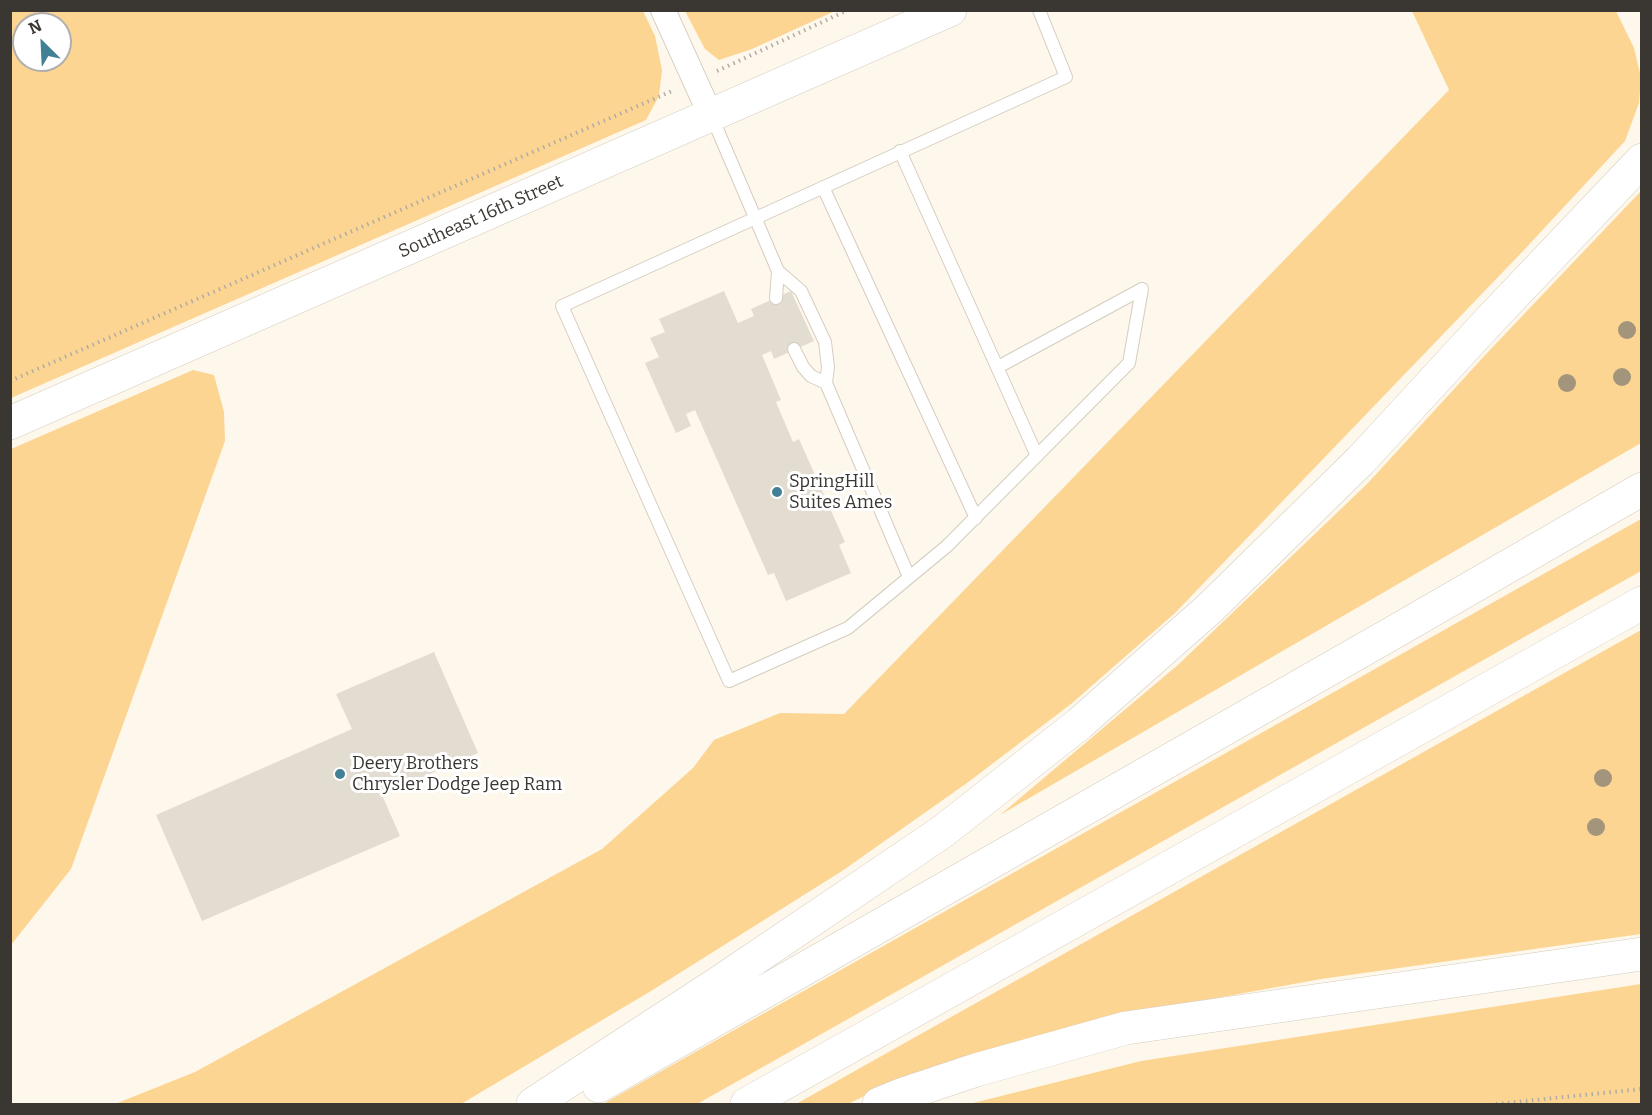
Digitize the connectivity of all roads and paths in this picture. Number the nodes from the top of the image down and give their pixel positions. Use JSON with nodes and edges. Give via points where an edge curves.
{"nodes":[{"id":1,"x":663,"y":10,"type":"edge"},
{"id":2,"x":848,"y":10,"type":"edge"},
{"id":3,"x":950,"y":10,"type":"edge"},
{"id":4,"x":1039,"y":10,"type":"edge"},
{"id":5,"x":728,"y":66,"type":"dead end"},
{"id":6,"x":659,"y":96,"type":"dead end"},
{"id":7,"x":711,"y":116,"type":"junction"},
{"id":8,"x":900,"y":151,"type":"junction"},
{"id":9,"x":1641,"y":160,"type":"edge"},
{"id":10,"x":823,"y":188,"type":"junction"},
{"id":11,"x":756,"y":218,"type":"junction"},
{"id":12,"x":778,"y":271,"type":"junction"},
{"id":13,"x":776,"y":298,"type":"dead end"},
{"id":14,"x":794,"y":349,"type":"dead end"},
{"id":15,"x":998,"y":367,"type":"junction"},
{"id":16,"x":10,"y":381,"type":"edge"},
{"id":17,"x":826,"y":384,"type":"junction"},
{"id":18,"x":10,"y":423,"type":"edge"},
{"id":19,"x":1037,"y":456,"type":"junction"},
{"id":20,"x":1641,"y":489,"type":"edge"},
{"id":21,"x":976,"y":518,"type":"junction"},
{"id":22,"x":909,"y":576,"type":"junction"},
{"id":23,"x":1641,"y":603,"type":"edge"},
{"id":24,"x":1641,"y":954,"type":"edge"},
{"id":25,"x":1641,"y":1089,"type":"edge"},
{"id":26,"x":533,"y":1104,"type":"edge"},
{"id":27,"x":566,"y":1104,"type":"edge"},
{"id":28,"x":747,"y":1104,"type":"edge"},
{"id":29,"x":879,"y":1104,"type":"edge"},
{"id":30,"x":1496,"y":1104,"type":"edge"}],
"edges":[{"from":1,"to":7,"type":"street"},
{"from":2,"to":5,"type":"path"},
{"from":3,"to":7,"type":"main road","name":"Southeast 16th Street"},
{"from":4,"to":8,"type":"lane","via":[[1066,76]]},
{"from":6,"to":16,"type":"path"},
{"from":7,"to":11,"type":"lane"},
{"from":7,"to":18,"type":"main road","name":"Southeast 16th Street"},
{"from":8,"to":10,"type":"lane"},
{"from":8,"to":15,"type":"lane"},
{"from":9,"to":26,"type":"main road","via":[[1361,460],[1210,608],[1079,724],[942,832]]},
{"from":10,"to":11,"type":"lane"},
{"from":10,"to":21,"type":"lane"},
{"from":11,"to":12,"type":"lane"},
{"from":11,"to":22,"type":"lane","via":[[562,306],[729,681],[848,628]]},
{"from":12,"to":13,"type":"lane"},
{"from":12,"to":17,"type":"lane","via":[[801,291],[825,342]]},
{"from":14,"to":17,"type":"lane","via":[[811,376]]},
{"from":15,"to":19,"type":"lane"},
{"from":15,"to":19,"type":"lane","via":[[1142,289],[1129,363]]},
{"from":17,"to":22,"type":"lane"},
{"from":19,"to":21,"type":"lane"},
{"from":20,"to":27,"type":"main road"},
{"from":21,"to":22,"type":"lane"},
{"from":23,"to":28,"type":"main road"},
{"from":24,"to":29,"type":"main road","via":[[1126,1028],[976,1070]]},
{"from":25,"to":30,"type":"path"}]}
